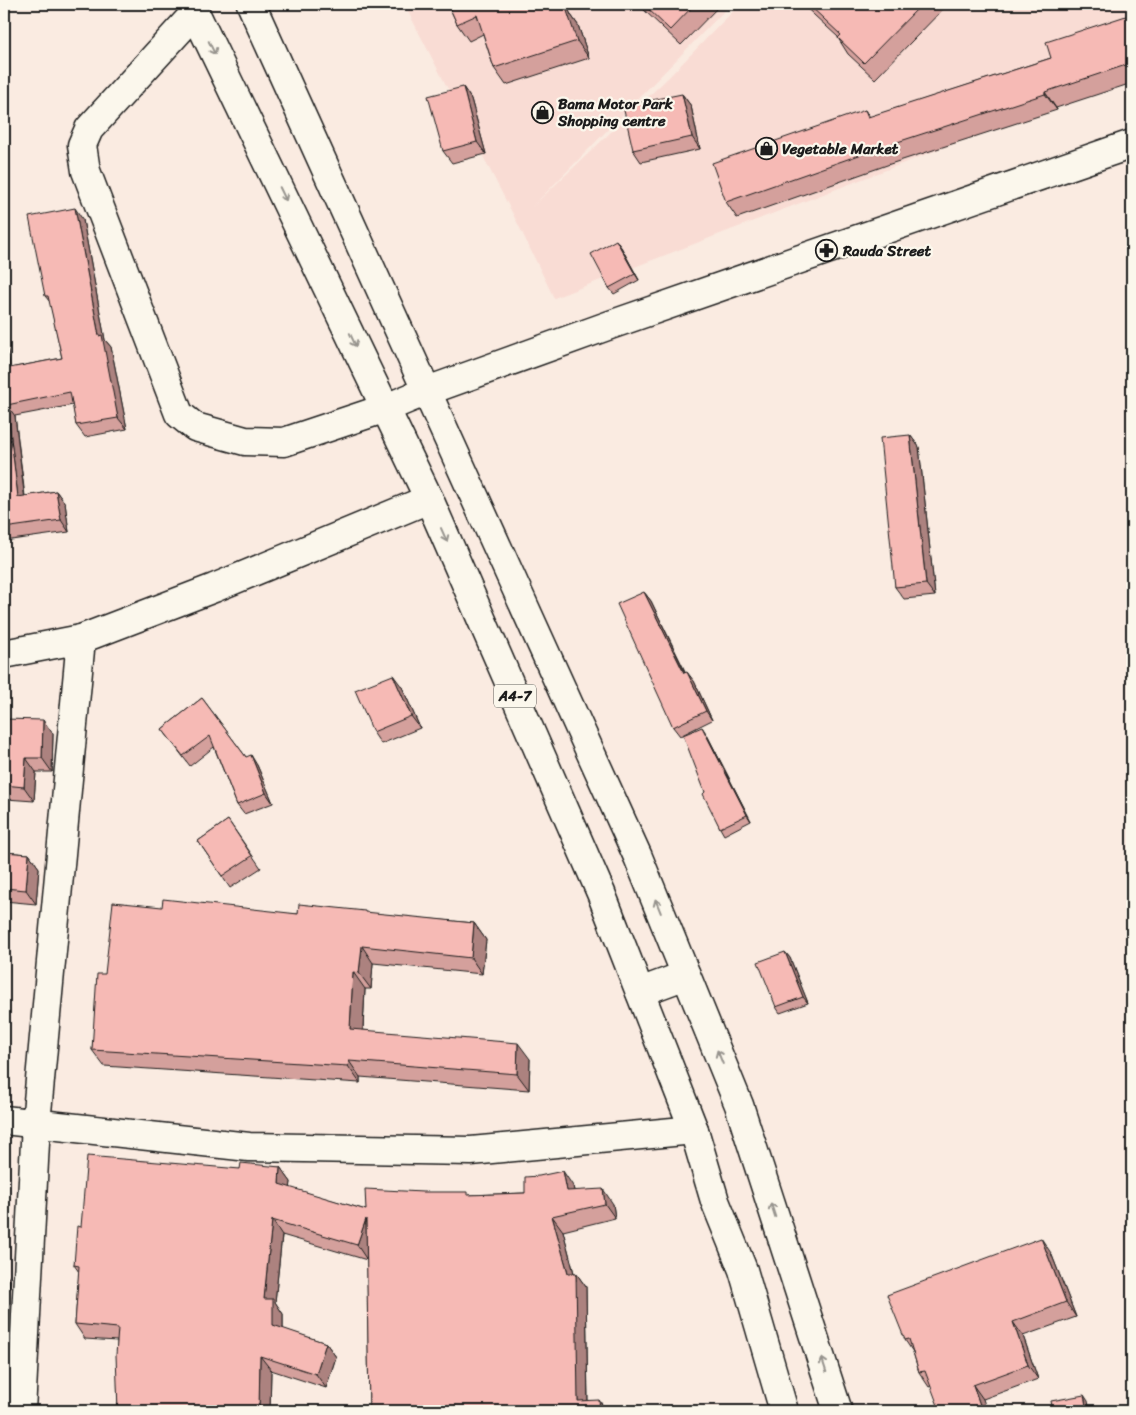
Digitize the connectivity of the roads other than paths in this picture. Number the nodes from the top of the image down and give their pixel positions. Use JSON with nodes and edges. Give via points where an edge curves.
{"nodes":[{"id":1,"x":251,"y":4,"type":"edge"},
{"id":2,"x":201,"y":7,"type":"edge"},
{"id":3,"x":1132,"y":144,"type":"edge"},
{"id":4,"x":427,"y":391,"type":"junction"},
{"id":5,"x":386,"y":408,"type":"junction"},
{"id":6,"x":429,"y":500,"type":"junction"},
{"id":7,"x":81,"y":639,"type":"junction"},
{"id":8,"x":4,"y":654,"type":"edge"},
{"id":9,"x":686,"y":975,"type":"junction"},
{"id":10,"x":640,"y":992,"type":"junction"},
{"id":11,"x":4,"y":1120,"type":"edge"},
{"id":12,"x":36,"y":1123,"type":"junction"},
{"id":13,"x":694,"y":1130,"type":"junction"},
{"id":14,"x":21,"y":1411,"type":"edge"},
{"id":15,"x":784,"y":1411,"type":"edge"},
{"id":16,"x":838,"y":1411,"type":"edge"}],
"edges":[{"from":1,"to":4,"type":"main road","number":"A4-7"},
{"from":2,"to":5,"type":"main road","number":"A4-7","one_way":true},
{"from":2,"to":5,"type":"main road","via":[[89,129],[82,145],[86,172],[179,414],[195,427],[245,441],[284,442]]},
{"from":3,"to":4,"type":"main road","via":[[619,321]]},
{"from":4,"to":5,"type":"main road"},
{"from":9,"to":4,"type":"main road","number":"A4-7","one_way":true,"via":[[638,857]]},
{"from":5,"to":6,"type":"main road","number":"A4-7"},
{"from":6,"to":7,"type":"main road"},
{"from":6,"to":10,"type":"main road","number":"A4-7","one_way":true,"via":[[601,894]]},
{"from":7,"to":8,"type":"main road"},
{"from":7,"to":12,"type":"main road"},
{"from":9,"to":10,"type":"main road"},
{"from":16,"to":9,"type":"main road","number":"A4-7","one_way":true,"via":[[739,1105]]},
{"from":10,"to":13,"type":"main road","number":"A4-7"},
{"from":11,"to":12,"type":"main road"},
{"from":12,"to":13,"type":"main road","via":[[248,1147],[470,1151]]},
{"from":12,"to":14,"type":"main road"},
{"from":13,"to":15,"type":"main road","number":"A4-7","via":[[715,1201],[743,1270]]}]}
